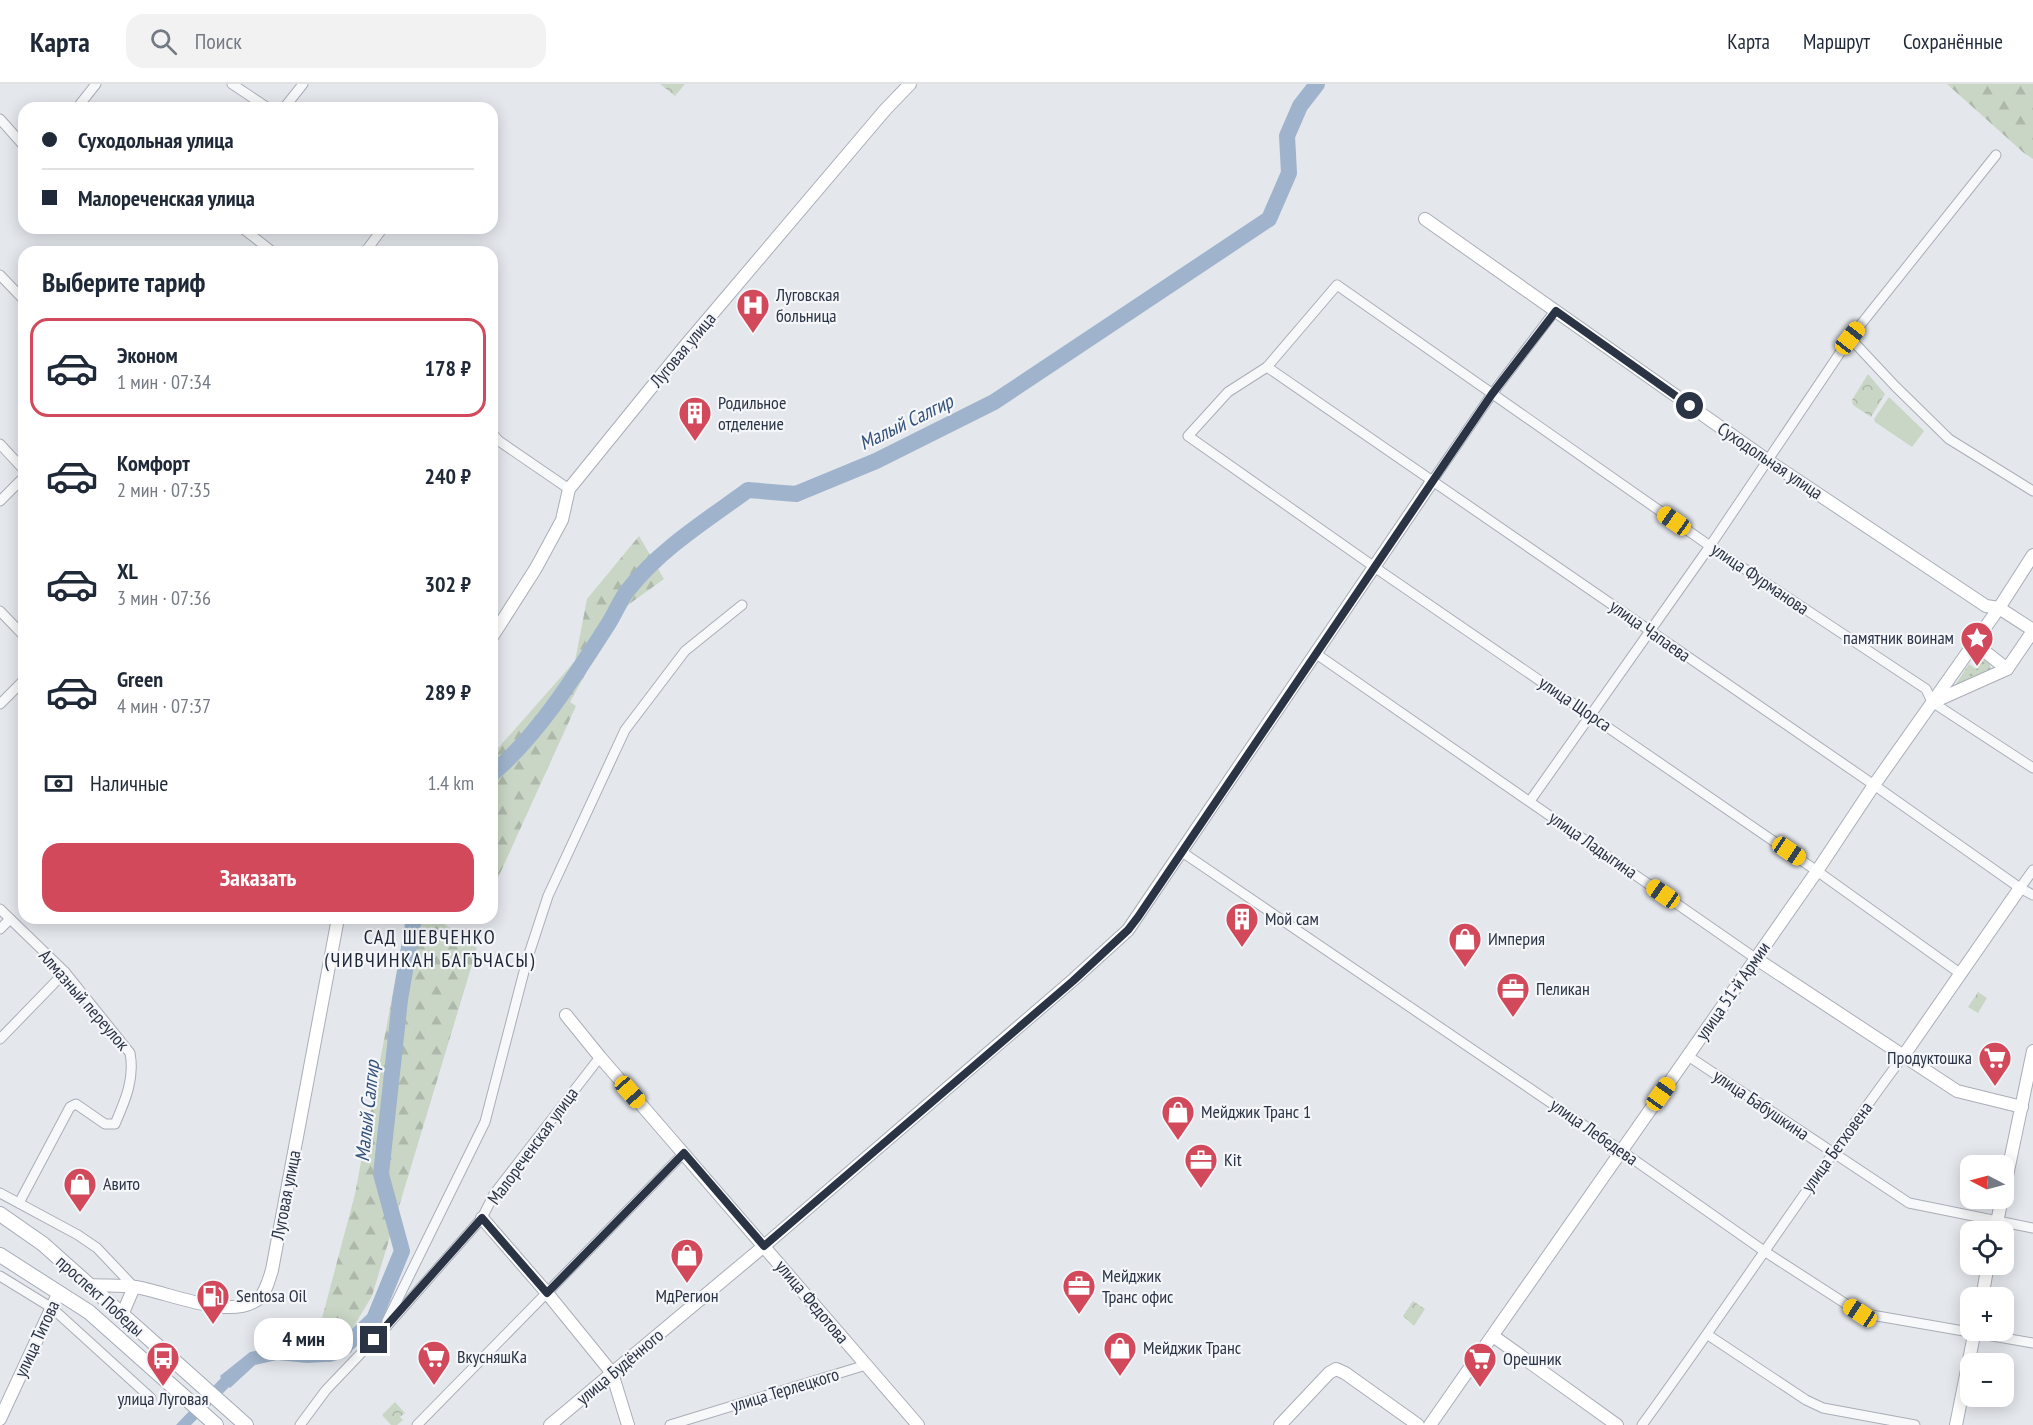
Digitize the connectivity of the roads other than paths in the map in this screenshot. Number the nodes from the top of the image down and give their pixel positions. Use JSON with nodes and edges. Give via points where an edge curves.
{"nodes":[{"id":1,"x":96,"y":84,"type":"edge"},
{"id":2,"x":232,"y":84,"type":"edge"},
{"id":3,"x":303,"y":84,"type":"edge"},
{"id":4,"x":910,"y":84,"type":"edge"},
{"id":5,"x":82,"y":102,"type":"edge"},
{"id":6,"x":259,"y":102,"type":"edge"},
{"id":7,"x":289,"y":102,"type":"edge"},
{"id":8,"x":0,"y":119,"type":"edge"},
{"id":9,"x":18,"y":139,"type":"edge"},
{"id":10,"x":1996,"y":155,"type":"dead end"},
{"id":11,"x":1425,"y":219,"type":"dead end"},
{"id":12,"x":250,"y":234,"type":"edge"},
{"id":13,"x":265,"y":246,"type":"edge"},
{"id":14,"x":0,"y":275,"type":"edge"},
{"id":15,"x":18,"y":294,"type":"edge"},
{"id":16,"x":1556,"y":311,"type":"junction"},
{"id":17,"x":1850,"y":338,"type":"junction"},
{"id":18,"x":1267,"y":367,"type":"junction"},
{"id":19,"x":1492,"y":394,"type":"junction"},
{"id":20,"x":498,"y":439,"type":"edge"},
{"id":21,"x":0,"y":444,"type":"edge"},
{"id":22,"x":1767,"y":460,"type":"junction"},
{"id":23,"x":18,"y":464,"type":"edge"},
{"id":24,"x":1433,"y":480,"type":"junction"},
{"id":25,"x":18,"y":483,"type":"edge"},
{"id":26,"x":569,"y":489,"type":"junction"},
{"id":27,"x":2033,"y":491,"type":"edge"},
{"id":28,"x":0,"y":501,"type":"edge"},
{"id":29,"x":1710,"y":546,"type":"junction"},
{"id":30,"x":2033,"y":555,"type":"edge"},
{"id":31,"x":1374,"y":567,"type":"junction"},
{"id":32,"x":742,"y":605,"type":"dead end"},
{"id":33,"x":1999,"y":608,"type":"junction"},
{"id":34,"x":0,"y":611,"type":"edge"},
{"id":35,"x":498,"y":628,"type":"edge"},
{"id":36,"x":18,"y":630,"type":"edge"},
{"id":37,"x":1649,"y":630,"type":"junction"},
{"id":38,"x":2033,"y":631,"type":"edge"},
{"id":39,"x":1974,"y":644,"type":"junction"},
{"id":40,"x":1316,"y":653,"type":"junction"},
{"id":41,"x":2007,"y":669,"type":"junction"},
{"id":42,"x":18,"y":686,"type":"edge"},
{"id":43,"x":1932,"y":702,"type":"junction"},
{"id":44,"x":0,"y":704,"type":"edge"},
{"id":45,"x":1592,"y":716,"type":"junction"},
{"id":46,"x":2033,"y":768,"type":"edge"},
{"id":47,"x":1874,"y":785,"type":"junction"},
{"id":48,"x":1530,"y":801,"type":"junction"},
{"id":49,"x":1182,"y":852,"type":"junction"},
{"id":50,"x":2033,"y":870,"type":"edge"},
{"id":51,"x":1817,"y":871,"type":"junction"},
{"id":52,"x":2020,"y":888,"type":"junction"},
{"id":53,"x":2033,"y":895,"type":"edge"},
{"id":54,"x":0,"y":909,"type":"edge"},
{"id":55,"x":10,"y":919,"type":"junction"},
{"id":56,"x":337,"y":924,"type":"edge"},
{"id":57,"x":0,"y":929,"type":"edge"},
{"id":58,"x":1755,"y":958,"type":"junction"},
{"id":59,"x":65,"y":972,"type":"junction"},
{"id":60,"x":1961,"y":974,"type":"junction"},
{"id":61,"x":566,"y":1015,"type":"dead end"},
{"id":62,"x":0,"y":1039,"type":"edge"},
{"id":63,"x":2033,"y":1051,"type":"edge"},
{"id":64,"x":1904,"y":1055,"type":"junction"},
{"id":65,"x":1688,"y":1056,"type":"junction"},
{"id":66,"x":600,"y":1057,"type":"junction"},
{"id":67,"x":2028,"y":1108,"type":"edge"},
{"id":68,"x":1622,"y":1151,"type":"junction"},
{"id":69,"x":1832,"y":1152,"type":"junction"},
{"id":70,"x":684,"y":1153,"type":"junction"},
{"id":71,"x":2014,"y":1156,"type":"edge"},
{"id":72,"x":0,"y":1193,"type":"edge"},
{"id":73,"x":19,"y":1203,"type":"junction"},
{"id":74,"x":0,"y":1214,"type":"edge"},
{"id":75,"x":482,"y":1218,"type":"junction"},
{"id":76,"x":1974,"y":1221,"type":"edge"},
{"id":77,"x":2014,"y":1227,"type":"edge"},
{"id":78,"x":2033,"y":1228,"type":"edge"},
{"id":79,"x":764,"y":1246,"type":"junction"},
{"id":80,"x":1764,"y":1251,"type":"junction"},
{"id":81,"x":0,"y":1255,"type":"edge"},
{"id":82,"x":0,"y":1276,"type":"edge"},
{"id":83,"x":90,"y":1285,"type":"junction"},
{"id":84,"x":134,"y":1287,"type":"junction"},
{"id":85,"x":59,"y":1292,"type":"junction"},
{"id":86,"x":547,"y":1293,"type":"junction"},
{"id":87,"x":52,"y":1308,"type":"junction"},
{"id":88,"x":122,"y":1314,"type":"junction"},
{"id":89,"x":386,"y":1328,"type":"junction"},
{"id":90,"x":1960,"y":1329,"type":"edge"},
{"id":91,"x":1708,"y":1335,"type":"junction"},
{"id":92,"x":1493,"y":1336,"type":"junction"},
{"id":93,"x":2014,"y":1339,"type":"edge"},
{"id":94,"x":1973,"y":1341,"type":"edge"},
{"id":95,"x":2033,"y":1343,"type":"edge"},
{"id":96,"x":866,"y":1365,"type":"junction"},
{"id":97,"x":612,"y":1373,"type":"junction"},
{"id":98,"x":151,"y":1398,"type":"dead end"},
{"id":99,"x":0,"y":1419,"type":"edge"},
{"id":100,"x":215,"y":1424,"type":"edge"},
{"id":101,"x":246,"y":1425,"type":"edge"},
{"id":102,"x":300,"y":1425,"type":"edge"},
{"id":103,"x":417,"y":1425,"type":"edge"},
{"id":104,"x":550,"y":1425,"type":"edge"},
{"id":105,"x":628,"y":1425,"type":"edge"},
{"id":106,"x":670,"y":1425,"type":"edge"},
{"id":107,"x":918,"y":1425,"type":"edge"},
{"id":108,"x":1280,"y":1425,"type":"edge"},
{"id":109,"x":1418,"y":1425,"type":"edge"},
{"id":110,"x":1431,"y":1425,"type":"edge"},
{"id":111,"x":1617,"y":1425,"type":"edge"},
{"id":112,"x":1642,"y":1425,"type":"edge"},
{"id":113,"x":1915,"y":1425,"type":"edge"},
{"id":114,"x":1956,"y":1425,"type":"edge"}],
"edges":[{"from":1,"to":5,"type":"street"},
{"from":2,"to":6,"type":"street"},
{"from":3,"to":7,"type":"street"},
{"from":4,"to":26,"type":"street","name":"Луговая улица","via":[[685,346]]},
{"from":8,"to":9,"type":"street"},
{"from":10,"to":17,"type":"street"},
{"from":11,"to":16,"type":"street","name":"Суходольная улица"},
{"from":12,"to":13,"type":"street"},
{"from":14,"to":15,"type":"street"},
{"from":16,"to":19,"type":"street","name":"улица Будённого"},
{"from":16,"to":22,"type":"street","name":"Суходольная улица"},
{"from":17,"to":22,"type":"street"},
{"from":17,"to":27,"type":"street","via":[[1949,439]]},
{"from":18,"to":19,"type":"street","name":"улица Фурманова","via":[[1337,285]]},
{"from":18,"to":24,"type":"street","name":"улица Чапаева"},
{"from":18,"to":31,"type":"street","name":"улица Щорса","via":[[1228,392],[1188,436]]},
{"from":19,"to":24,"type":"street","name":"улица Будённого"},
{"from":19,"to":29,"type":"street","name":"улица Фурманова"},
{"from":20,"to":26,"type":"street"},
{"from":21,"to":23,"type":"street"},
{"from":22,"to":29,"type":"street"},
{"from":22,"to":33,"type":"street","name":"Суходольная улица","via":[[1986,606]]},
{"from":24,"to":31,"type":"street","name":"улица Будённого"},
{"from":24,"to":37,"type":"street","name":"улица Чапаева"},
{"from":25,"to":28,"type":"street"},
{"from":26,"to":35,"type":"street","name":"Луговая улица","via":[[562,520]]},
{"from":29,"to":37,"type":"street"},
{"from":29,"to":43,"type":"street","name":"улица Фурманова","via":[[1926,689]]},
{"from":30,"to":33,"type":"street","name":"улица 51-й Армии"},
{"from":31,"to":40,"type":"street","name":"улица Будённого"},
{"from":31,"to":45,"type":"street","name":"улица Щорса"},
{"from":32,"to":89,"type":"street","via":[[685,651],[625,730],[548,896],[527,960],[485,1122]]},
{"from":33,"to":38,"type":"street","name":"Суходольная улица"},
{"from":33,"to":39,"type":"street","name":"улица 51-й Армии"},
{"from":34,"to":36,"type":"street"},
{"from":37,"to":45,"type":"street"},
{"from":37,"to":47,"type":"street","name":"улица Чапаева"},
{"from":38,"to":41,"type":"street"},
{"from":39,"to":41,"type":"street"},
{"from":39,"to":43,"type":"street","name":"улица 51-й Армии"},
{"from":40,"to":48,"type":"street","name":"улица Ладыгина"},
{"from":40,"to":49,"type":"street","name":"улица Будённого"},
{"from":41,"to":43,"type":"street"},
{"from":42,"to":44,"type":"street"},
{"from":43,"to":46,"type":"street","name":"улица Фурманова"},
{"from":43,"to":47,"type":"street","name":"улица 51-й Армии"},
{"from":45,"to":48,"type":"street"},
{"from":45,"to":51,"type":"street","name":"улица Щорса"},
{"from":47,"to":51,"type":"street","name":"улица 51-й Армии"},
{"from":47,"to":52,"type":"street","name":"улица Чапаева"},
{"from":48,"to":58,"type":"street","name":"улица Ладыгина"},
{"from":49,"to":68,"type":"street","name":"улица Лебедева"},
{"from":49,"to":79,"type":"street","name":"улица Будённого","via":[[1128,930]]},
{"from":50,"to":52,"type":"street","name":"улица Бетховена"},
{"from":51,"to":58,"type":"street","name":"улица 51-й Армии"},
{"from":51,"to":60,"type":"street","name":"улица Щорса"},
{"from":52,"to":53,"type":"street","name":"улица Чапаева"},
{"from":52,"to":60,"type":"street","name":"улица Бетховена"},
{"from":54,"to":55,"type":"street","name":"Алмазный переулок"},
{"from":55,"to":57,"type":"street"},
{"from":55,"to":59,"type":"street","name":"Алмазный переулок"},
{"from":56,"to":84,"type":"street","name":"Луговая улица","via":[[272,1270],[263,1293],[251,1303],[225,1307]]},
{"from":58,"to":64,"type":"street","name":"улица Ладыгина"},
{"from":58,"to":65,"type":"street","name":"улица 51-й Армии"},
{"from":59,"to":62,"type":"street"},
{"from":59,"to":73,"type":"street","name":"Алмазный переулок","via":[[130,1053],[133,1069],[115,1124],[105,1124],[76,1104],[70,1107]]},
{"from":60,"to":64,"type":"street","name":"улица Бетховена"},
{"from":61,"to":66,"type":"street","name":"улица Федотова"},
{"from":63,"to":67,"type":"street"},
{"from":64,"to":67,"type":"street","name":"улица Ладыгина","via":[[1957,1090]]},
{"from":64,"to":69,"type":"street","name":"улица Бетховена"},
{"from":65,"to":68,"type":"street","name":"улица 51-й Армии"},
{"from":65,"to":69,"type":"street","name":"улица Бабушкина"},
{"from":66,"to":70,"type":"street","name":"улица Федотова"},
{"from":66,"to":75,"type":"street","name":"Малореченская улица","via":[[494,1194]]},
{"from":67,"to":71,"type":"street"},
{"from":68,"to":80,"type":"street","name":"улица Лебедева"},
{"from":68,"to":92,"type":"street","name":"улица 51-й Армии"},
{"from":69,"to":76,"type":"street","name":"улица Бабушкина","via":[[1909,1203]]},
{"from":69,"to":80,"type":"street","name":"улица Бетховена"},
{"from":70,"to":79,"type":"street","name":"улица Федотова"},
{"from":70,"to":86,"type":"street"},
{"from":72,"to":73,"type":"street"},
{"from":73,"to":84,"type":"street","via":[[97,1248]]},
{"from":74,"to":83,"type":"main road","name":"проспект Победы","via":[[43,1244]]},
{"from":75,"to":86,"type":"street"},
{"from":75,"to":89,"type":"street","name":"Малореченская улица"},
{"from":77,"to":78,"type":"street","name":"улица Бабушкина"},
{"from":79,"to":96,"type":"street","name":"улица Федотова"},
{"from":79,"to":97,"type":"street","name":"улица Будённого"},
{"from":80,"to":90,"type":"street","name":"улица Лебедева","via":[[1860,1313]]},
{"from":80,"to":91,"type":"street","name":"улица Бетховена"},
{"from":81,"to":85,"type":"main road","name":"проспект Победы"},
{"from":82,"to":87,"type":"street"},
{"from":83,"to":84,"type":"street","name":"Луговая улица"},
{"from":83,"to":88,"type":"main road","name":"проспект Победы"},
{"from":84,"to":88,"type":"street"},
{"from":85,"to":87,"type":"street","name":"улица Титова"},
{"from":85,"to":100,"type":"main road","name":"проспект Победы","via":[[89,1312]]},
{"from":86,"to":97,"type":"street"},
{"from":86,"to":103,"type":"street"},
{"from":87,"to":98,"type":"street"},
{"from":87,"to":99,"type":"street","name":"улица Титова"},
{"from":88,"to":101,"type":"main road","name":"проспект Победы"},
{"from":89,"to":102,"type":"street","name":"Малореченская улица","via":[[326,1390]]},
{"from":91,"to":112,"type":"street","name":"улица Бетховена"},
{"from":91,"to":113,"type":"street","via":[[1823,1408]]},
{"from":92,"to":110,"type":"street","name":"улица 51-й Армии"},
{"from":92,"to":111,"type":"street"},
{"from":93,"to":95,"type":"street","name":"улица Лебедева"},
{"from":94,"to":114,"type":"street"},
{"from":96,"to":106,"type":"street","name":"улица Терлецкого"},
{"from":96,"to":107,"type":"street","name":"улица Федотова"},
{"from":97,"to":104,"type":"street","name":"улица Будённого"},
{"from":97,"to":105,"type":"street"},
{"from":108,"to":109,"type":"street","via":[[1336,1370]]}]}
